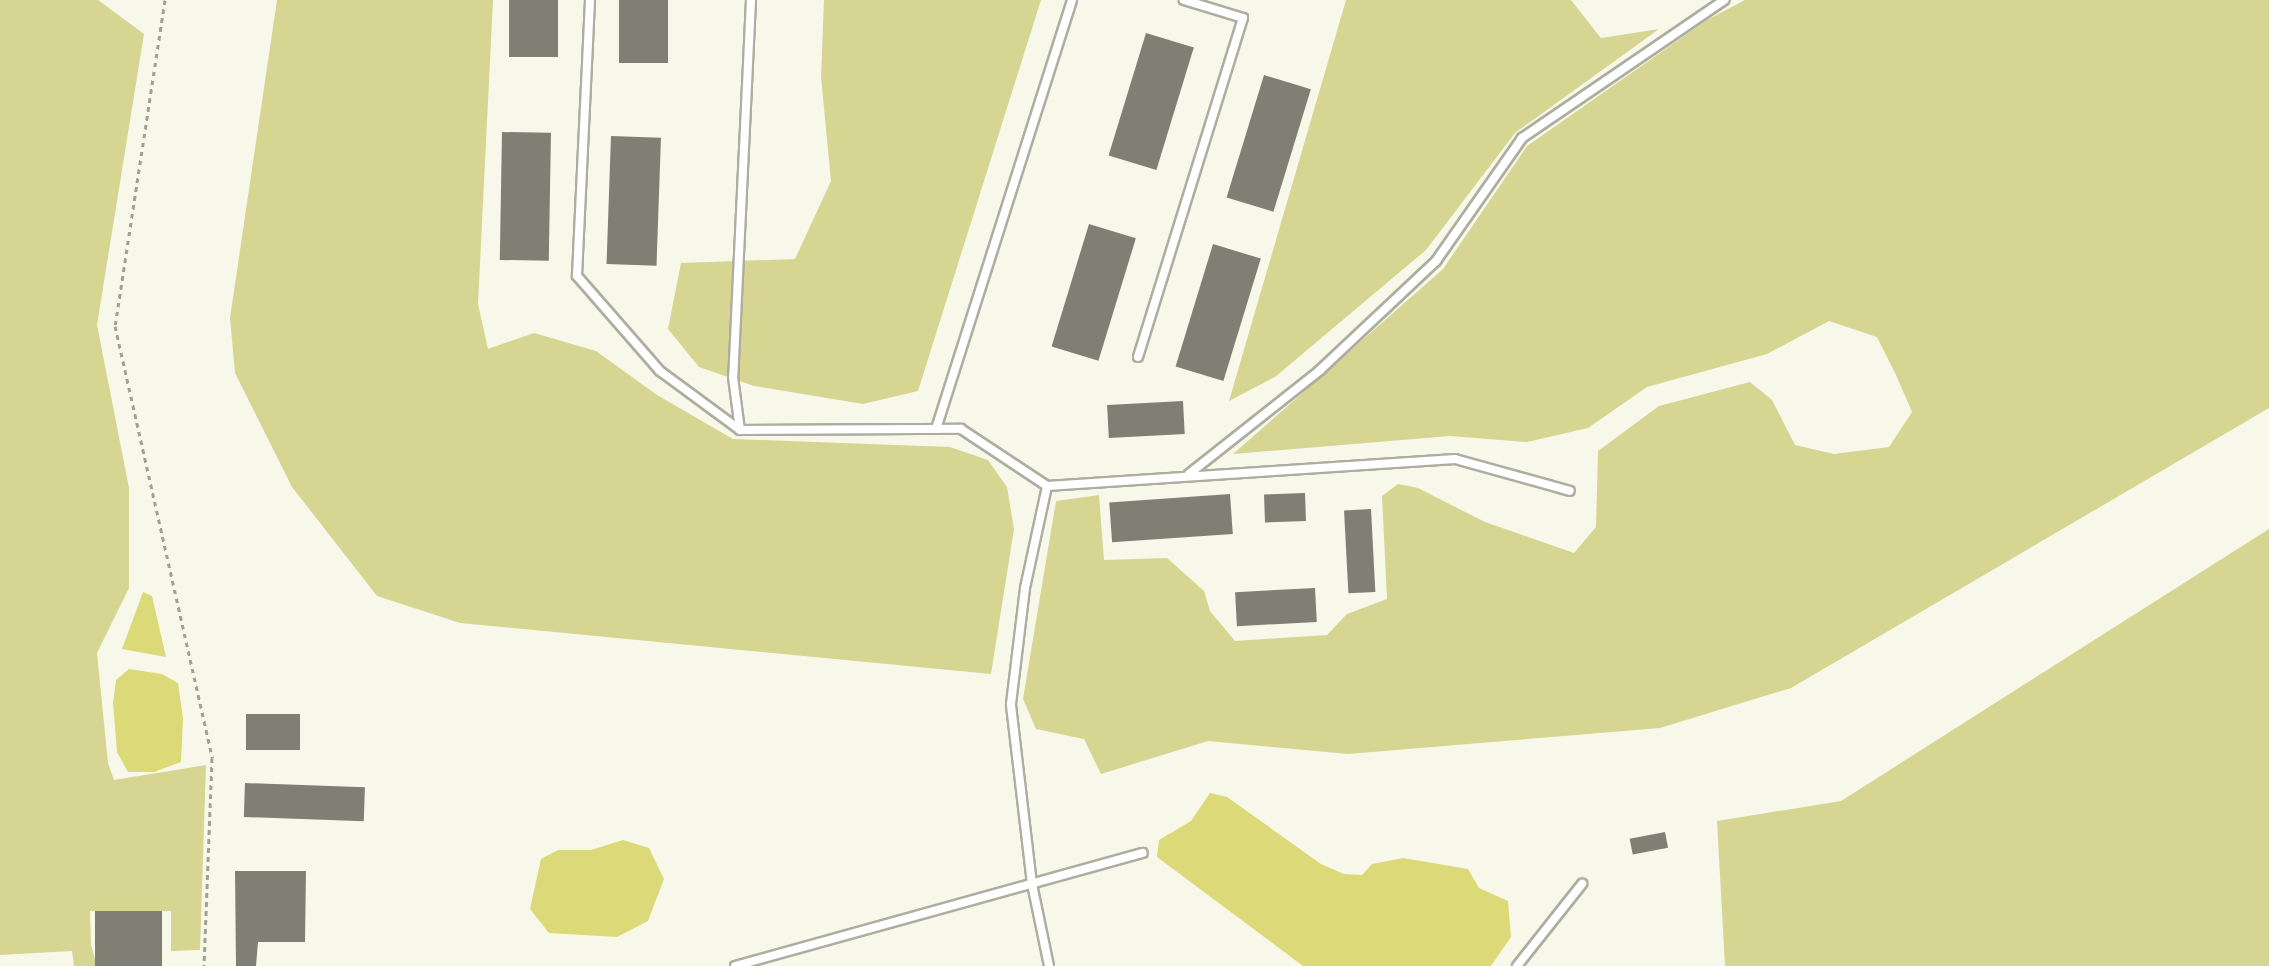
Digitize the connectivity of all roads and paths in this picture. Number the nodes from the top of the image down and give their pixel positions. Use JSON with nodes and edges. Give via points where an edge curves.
{"nodes":[{"id":1,"x":165,"y":0,"type":"edge"},
{"id":2,"x":590,"y":0,"type":"edge"},
{"id":3,"x":751,"y":0,"type":"edge"},
{"id":4,"x":1072,"y":0,"type":"edge"},
{"id":5,"x":1184,"y":0,"type":"edge"},
{"id":6,"x":1707,"y":0,"type":"edge"},
{"id":7,"x":1724,"y":0,"type":"edge"},
{"id":8,"x":1706,"y":10,"type":"junction"},
{"id":9,"x":1138,"y":357,"type":"dead end"},
{"id":10,"x":936,"y":429,"type":"junction"},
{"id":11,"x":740,"y":430,"type":"junction"},
{"id":12,"x":1189,"y":475,"type":"junction"},
{"id":13,"x":1047,"y":486,"type":"junction"},
{"id":14,"x":1570,"y":491,"type":"dead end"},
{"id":15,"x":1143,"y":853,"type":"dead end"},
{"id":16,"x":1032,"y":884,"type":"junction"},
{"id":17,"x":1582,"y":884,"type":"dead end"},
{"id":18,"x":204,"y":966,"type":"edge"},
{"id":19,"x":735,"y":966,"type":"edge"},
{"id":20,"x":1049,"y":966,"type":"edge"},
{"id":21,"x":1517,"y":966,"type":"edge"}],
"edges":[{"from":1,"to":18,"type":"path","via":[[115,326],[212,758]]},
{"from":2,"to":11,"type":"lane","via":[[577,276],[660,371]]},
{"from":3,"to":11,"type":"lane","via":[[733,377]]},
{"from":4,"to":10,"type":"lane"},
{"from":5,"to":9,"type":"lane","via":[[1243,18]]},
{"from":6,"to":8,"type":"lane"},
{"from":7,"to":8,"type":"lane"},
{"from":8,"to":12,"type":"lane","via":[[1522,138],[1436,261],[1320,370]]},
{"from":10,"to":11,"type":"lane"},
{"from":10,"to":13,"type":"lane","via":[[961,429]]},
{"from":12,"to":13,"type":"lane"},
{"from":12,"to":14,"type":"lane","via":[[1455,459]]},
{"from":13,"to":16,"type":"lane","via":[[1025,588],[1011,704]]},
{"from":15,"to":16,"type":"lane"},
{"from":16,"to":19,"type":"lane"},
{"from":16,"to":20,"type":"lane"},
{"from":17,"to":21,"type":"lane"}]}
